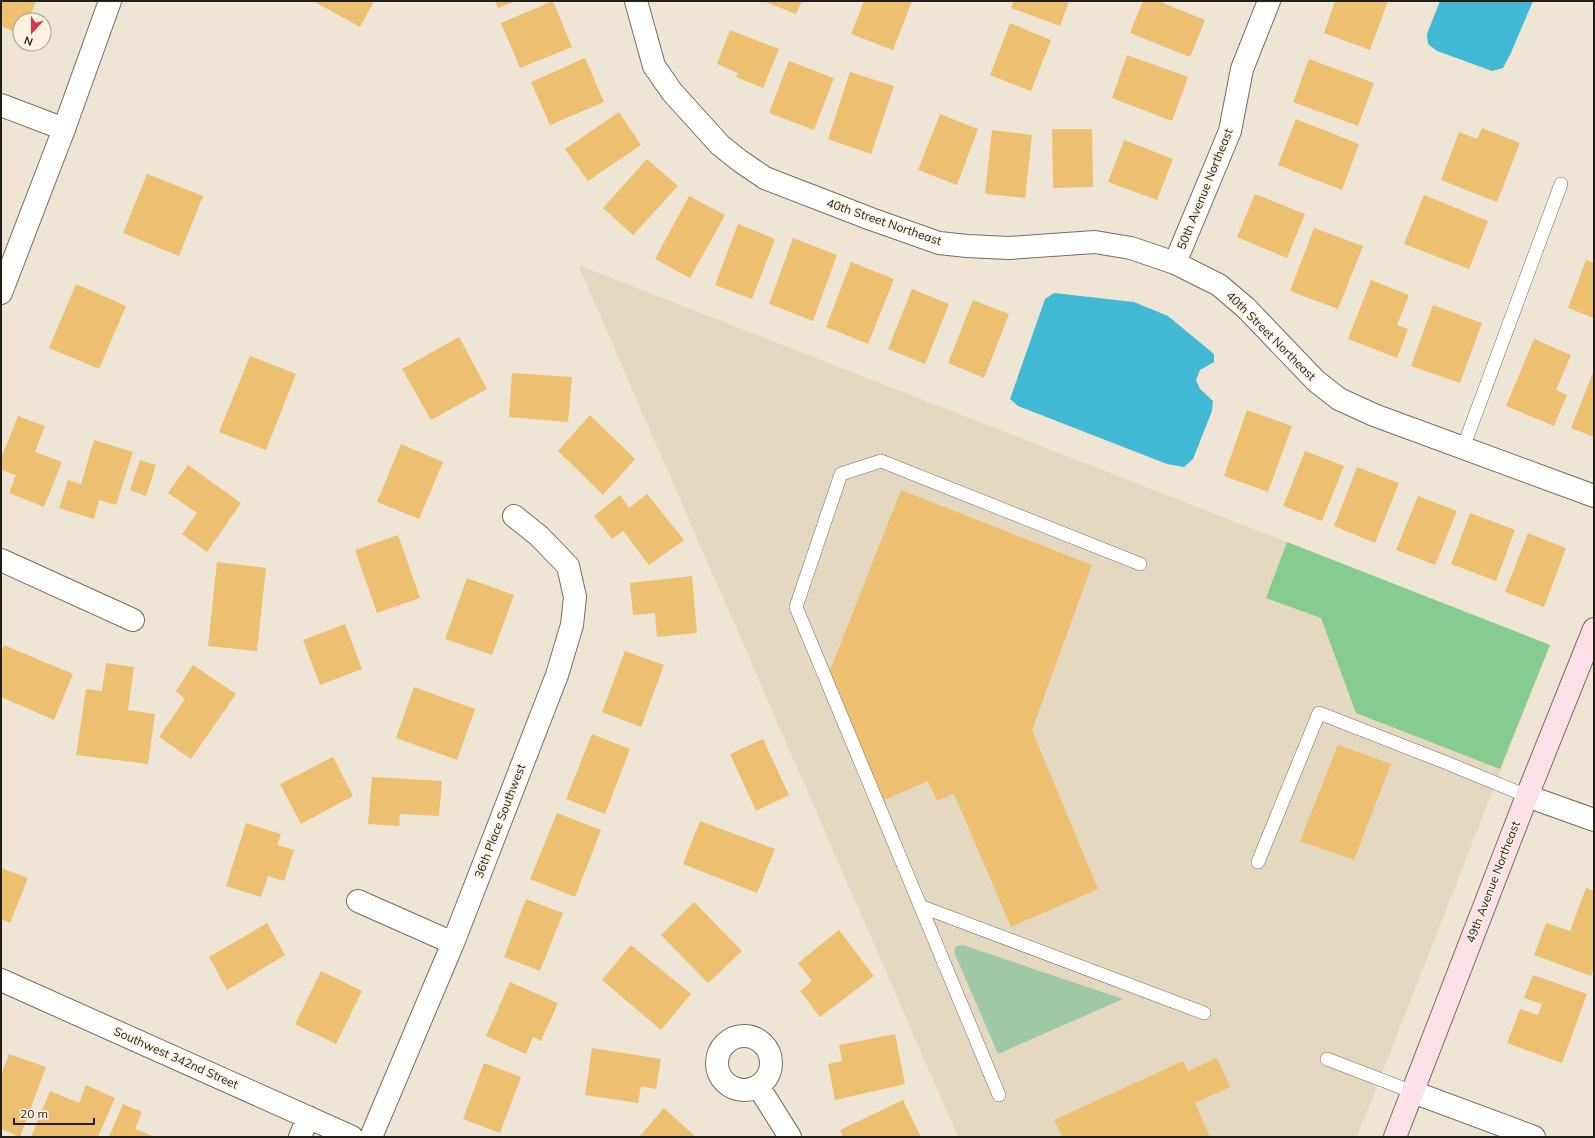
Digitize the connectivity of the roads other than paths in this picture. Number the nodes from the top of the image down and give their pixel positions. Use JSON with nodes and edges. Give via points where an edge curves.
{"nodes":[{"id":1,"x":110,"y":1,"type":"edge"},
{"id":2,"x":636,"y":1,"type":"edge"},
{"id":3,"x":1269,"y":1,"type":"edge"},
{"id":4,"x":1,"y":105,"type":"edge"},
{"id":5,"x":64,"y":130,"type":"junction"},
{"id":6,"x":1561,"y":184,"type":"dead end"},
{"id":7,"x":1175,"y":263,"type":"junction"},
{"id":8,"x":1,"y":293,"type":"edge"},
{"id":9,"x":1463,"y":448,"type":"junction"},
{"id":10,"x":1594,"y":496,"type":"edge"},
{"id":11,"x":514,"y":516,"type":"dead end"},
{"id":12,"x":1,"y":560,"type":"edge"},
{"id":13,"x":1140,"y":564,"type":"dead end"},
{"id":14,"x":133,"y":620,"type":"dead end"},
{"id":15,"x":1594,"y":629,"type":"edge"},
{"id":16,"x":1527,"y":796,"type":"junction"},
{"id":17,"x":1594,"y":820,"type":"edge"},
{"id":18,"x":1258,"y":862,"type":"dead end"},
{"id":19,"x":358,"y":901,"type":"dead end"},
{"id":20,"x":920,"y":906,"type":"junction"},
{"id":21,"x":453,"y":943,"type":"junction"},
{"id":22,"x":1,"y":980,"type":"edge"},
{"id":23,"x":1204,"y":1013,"type":"dead end"},
{"id":24,"x":1327,"y":1059,"type":"dead end"},
{"id":25,"x":758,"y":1086,"type":"dead end"},
{"id":26,"x":1413,"y":1092,"type":"junction"},
{"id":27,"x":999,"y":1095,"type":"dead end"},
{"id":28,"x":304,"y":1127,"type":"edge"},
{"id":29,"x":352,"y":1137,"type":"edge"},
{"id":30,"x":371,"y":1137,"type":"edge"},
{"id":31,"x":790,"y":1137,"type":"edge"},
{"id":32,"x":1395,"y":1137,"type":"edge"},
{"id":33,"x":1534,"y":1137,"type":"edge"}],
"edges":[{"from":1,"to":5,"type":"street"},
{"from":2,"to":7,"type":"street","name":"40th Street Northeast","via":[[654,66],[672,92],[720,145],[765,178],[939,243],[1009,248],[1095,242],[1131,248]]},
{"from":3,"to":7,"type":"street","name":"50th Avenue Northeast","via":[[1242,69],[1230,131]]},
{"from":4,"to":5,"type":"street"},
{"from":5,"to":8,"type":"street"},
{"from":6,"to":9,"type":"lane"},
{"from":7,"to":9,"type":"street","name":"40th Street Northeast","via":[[1219,285],[1246,308],[1316,382],[1339,399],[1374,415]]},
{"from":9,"to":10,"type":"street","name":"40th Street Northeast"},
{"from":11,"to":21,"type":"street","name":"36th Place Southwest","via":[[539,536],[568,566],[574,597],[572,625],[557,675]]},
{"from":12,"to":14,"type":"street"},
{"from":13,"to":20,"type":"lane","via":[[881,461],[841,474],[796,607]]},
{"from":15,"to":16,"type":"main road","name":"49th Avenue Northeast"},
{"from":16,"to":17,"type":"street"},
{"from":16,"to":18,"type":"lane","via":[[1319,713]]},
{"from":16,"to":26,"type":"main road","name":"49th Avenue Northeast"},
{"from":19,"to":21,"type":"street"},
{"from":20,"to":23,"type":"lane"},
{"from":20,"to":27,"type":"lane"},
{"from":21,"to":30,"type":"street","name":"36th Place Southwest"},
{"from":22,"to":28,"type":"street","name":"Southwest 342nd Street"},
{"from":24,"to":26,"type":"lane"},
{"from":25,"to":31,"type":"street"},
{"from":26,"to":32,"type":"main road","name":"49th Avenue Northeast"},
{"from":26,"to":33,"type":"street"},
{"from":28,"to":29,"type":"street","name":"Southwest 342nd Street"}]}
